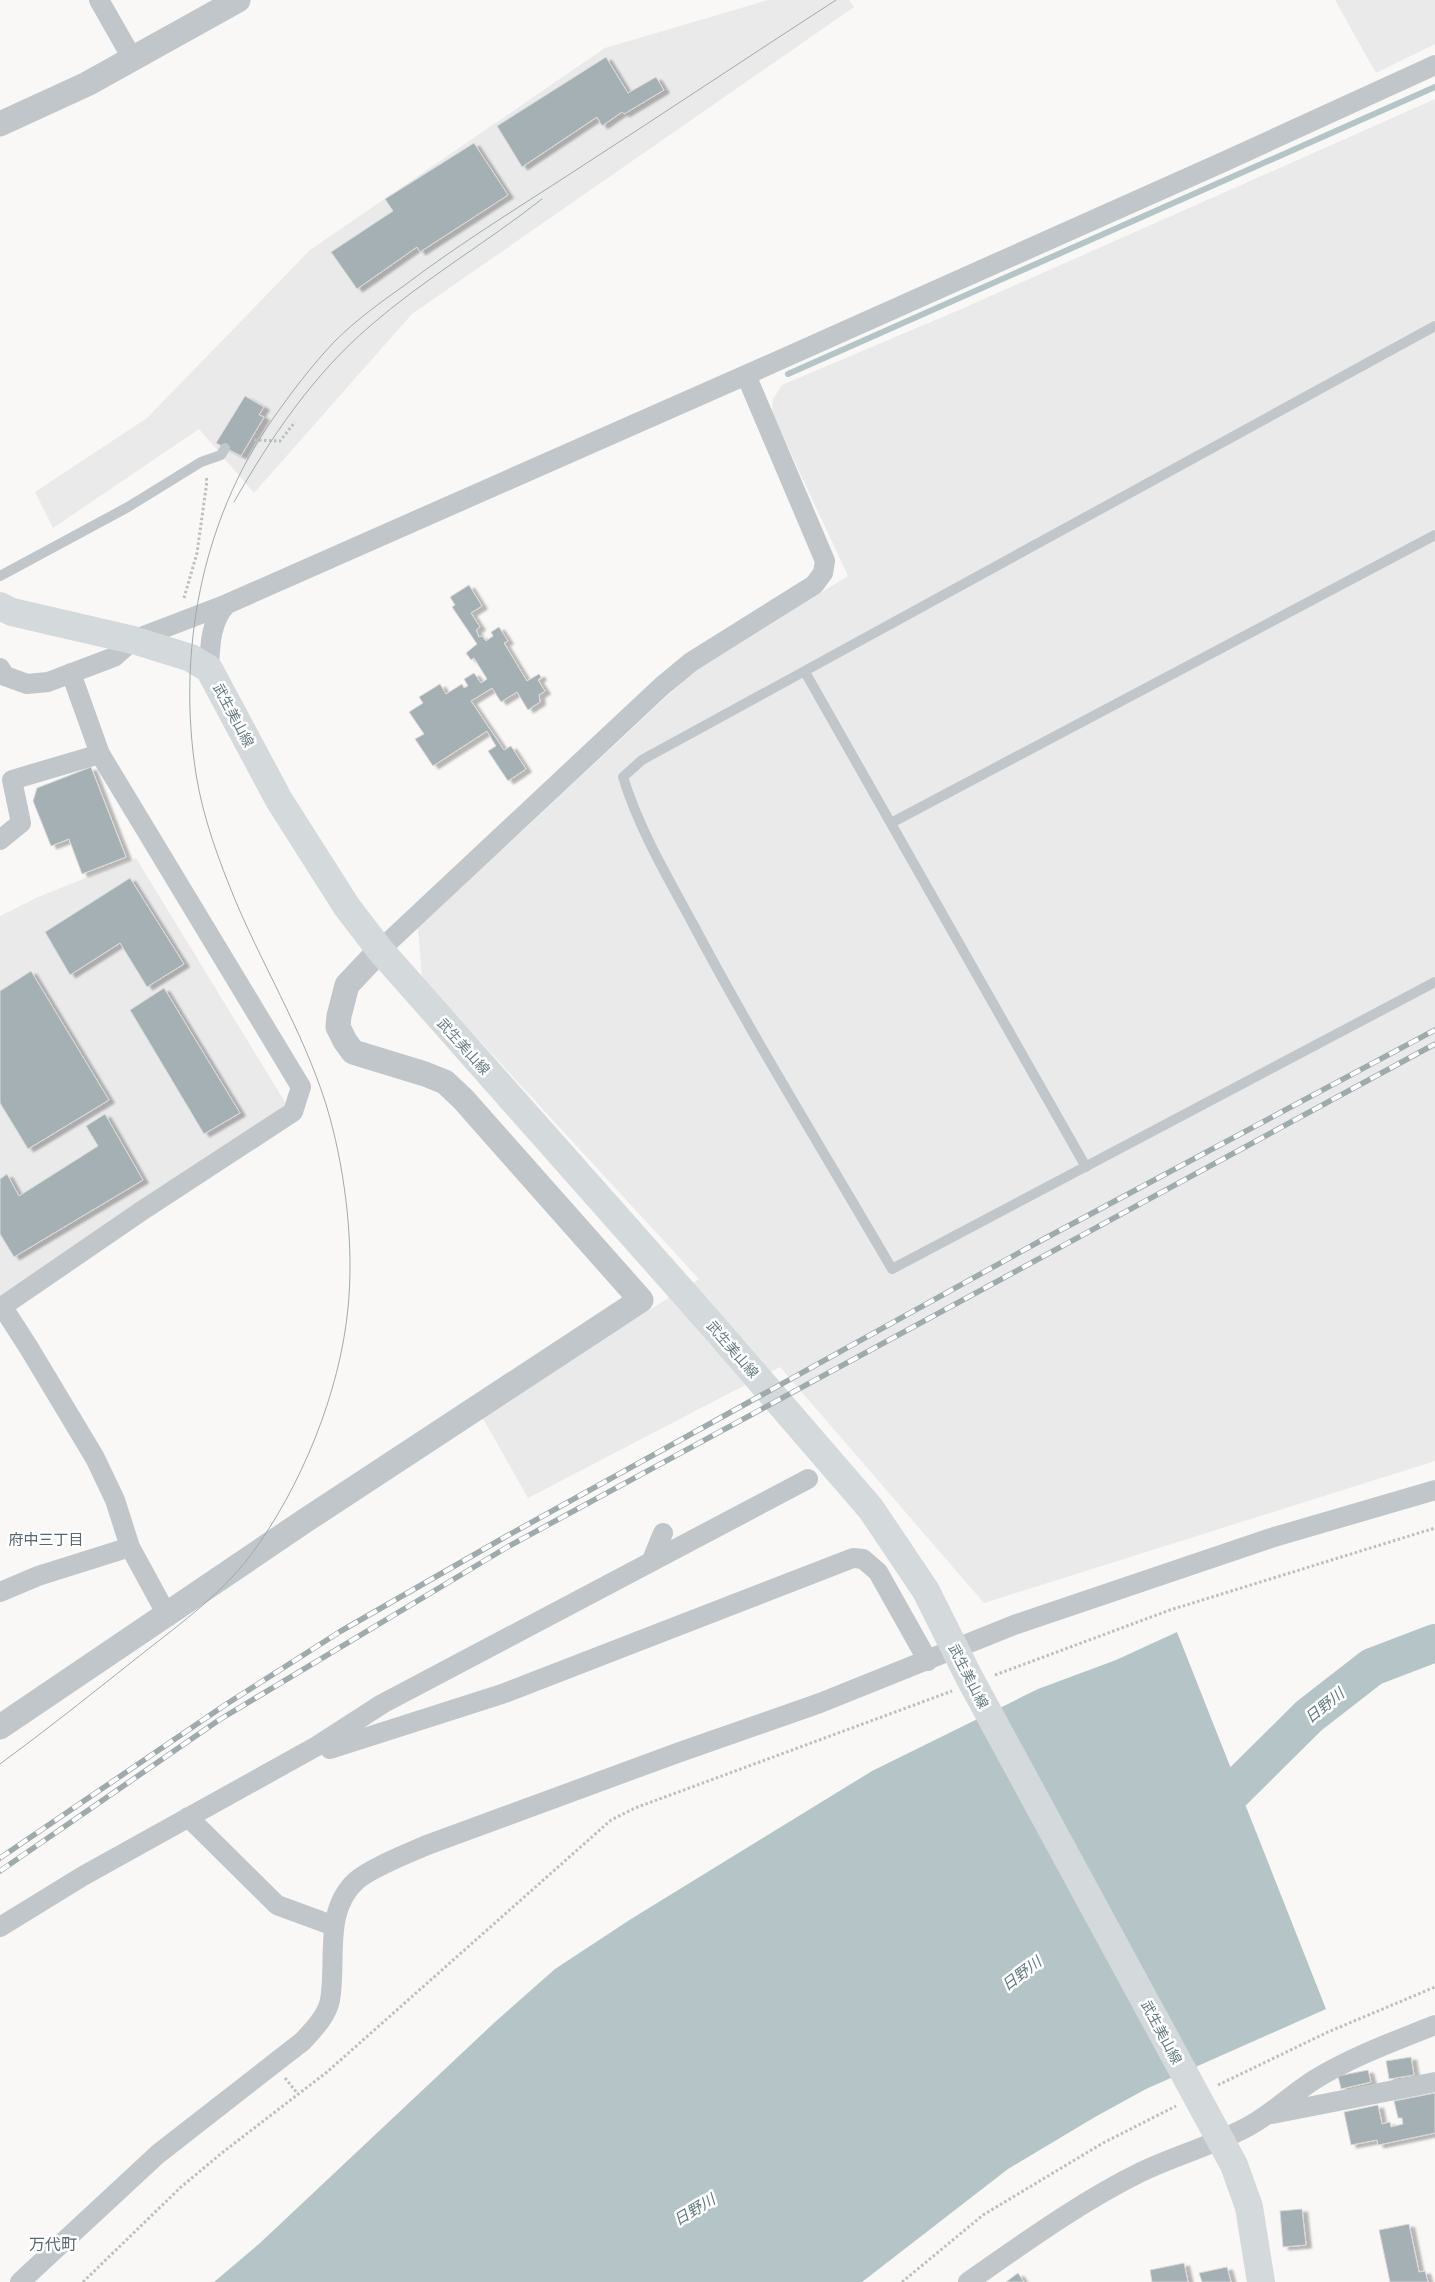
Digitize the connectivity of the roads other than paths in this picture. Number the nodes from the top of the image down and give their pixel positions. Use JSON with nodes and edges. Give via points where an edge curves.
{"nodes":[{"id":1,"x":99,"y":0,"type":"edge"},
{"id":2,"x":238,"y":0,"type":"edge"},
{"id":3,"x":132,"y":58,"type":"junction"},
{"id":4,"x":1435,"y":65,"type":"edge"},
{"id":5,"x":0,"y":124,"type":"edge"},
{"id":6,"x":1435,"y":326,"type":"edge"},
{"id":7,"x":746,"y":375,"type":"junction"},
{"id":8,"x":225,"y":448,"type":"dead end"},
{"id":9,"x":1435,"y":535,"type":"edge"},
{"id":10,"x":0,"y":576,"type":"edge"},
{"id":11,"x":227,"y":604,"type":"junction"},
{"id":12,"x":0,"y":606,"type":"edge"},
{"id":13,"x":133,"y":640,"type":"junction"},
{"id":14,"x":0,"y":668,"type":"edge"},
{"id":15,"x":209,"y":669,"type":"junction"},
{"id":16,"x":805,"y":672,"type":"junction"},
{"id":17,"x":71,"y":674,"type":"junction"},
{"id":18,"x":100,"y":754,"type":"junction"},
{"id":19,"x":891,"y":823,"type":"junction"},
{"id":20,"x":0,"y":840,"type":"edge"},
{"id":21,"x":380,"y":950,"type":"junction"},
{"id":22,"x":1435,"y":982,"type":"edge"},
{"id":23,"x":1086,"y":1167,"type":"junction"},
{"id":24,"x":1,"y":1307,"type":"edge"},
{"id":25,"x":808,"y":1479,"type":"dead end"},
{"id":26,"x":1435,"y":1490,"type":"edge"},
{"id":27,"x":663,"y":1533,"type":"dead end"},
{"id":28,"x":130,"y":1547,"type":"junction"},
{"id":29,"x":652,"y":1560,"type":"junction"},
{"id":30,"x":0,"y":1592,"type":"edge"},
{"id":31,"x":167,"y":1616,"type":"junction"},
{"id":32,"x":955,"y":1649,"type":"junction"},
{"id":33,"x":928,"y":1660,"type":"junction"},
{"id":34,"x":0,"y":1727,"type":"edge"},
{"id":35,"x":325,"y":1741,"type":"junction"},
{"id":36,"x":188,"y":1818,"type":"junction"},
{"id":37,"x":334,"y":1926,"type":"junction"},
{"id":38,"x":0,"y":1927,"type":"edge"},
{"id":39,"x":1435,"y":2025,"type":"edge"},
{"id":40,"x":1435,"y":2082,"type":"edge"},
{"id":41,"x":1268,"y":2115,"type":"junction"},
{"id":42,"x":1221,"y":2140,"type":"junction"},
{"id":43,"x":20,"y":2282,"type":"edge"},
{"id":44,"x":968,"y":2282,"type":"edge"},
{"id":45,"x":1261,"y":2282,"type":"edge"}],
"edges":[{"from":1,"to":3,"type":"street"},
{"from":2,"to":3,"type":"street"},
{"from":3,"to":5,"type":"street","via":[[66,95]]},
{"from":4,"to":7,"type":"street"},
{"from":6,"to":16,"type":"lane"},
{"from":7,"to":11,"type":"street"},
{"from":7,"to":21,"type":"street","via":[[825,561],[823,573],[814,585],[691,662],[662,686]]},
{"from":8,"to":10,"type":"lane","via":[[221,455],[201,462],[128,507]]},
{"from":9,"to":19,"type":"lane"},
{"from":11,"to":13,"type":"street"},
{"from":11,"to":15,"type":"street","via":[[221,610],[210,642]]},
{"from":12,"to":13,"type":"main road","name":"武生美山線","via":[[12,612]]},
{"from":13,"to":15,"type":"main road","name":"武生美山線","via":[[191,658]]},
{"from":13,"to":17,"type":"street","via":[[114,657]]},
{"from":14,"to":17,"type":"street","via":[[5,676],[27,684],[48,682]]},
{"from":15,"to":21,"type":"main road","name":"武生美山線","via":[[279,800],[347,907]]},
{"from":16,"to":19,"type":"lane"},
{"from":16,"to":23,"type":"lane","via":[[642,760],[623,777],[648,841],[724,982],[892,1269]]},
{"from":17,"to":18,"type":"street"},
{"from":18,"to":20,"type":"street","via":[[12,780],[21,823]]},
{"from":18,"to":24,"type":"street","via":[[301,1087],[293,1112]]},
{"from":19,"to":23,"type":"lane"},
{"from":21,"to":31,"type":"street","via":[[347,985],[341,1005],[338,1027],[352,1052],[445,1082],[641,1300],[306,1520]]},
{"from":21,"to":32,"type":"main road","name":"武生美山線","via":[[871,1509],[926,1591]]},
{"from":22,"to":23,"type":"lane"},
{"from":24,"to":28,"type":"street","via":[[30,1348],[94,1458],[115,1500]]},
{"from":25,"to":29,"type":"street"},
{"from":26,"to":32,"type":"street","via":[[1272,1538],[1014,1625]]},
{"from":27,"to":29,"type":"street"},
{"from":28,"to":30,"type":"street","via":[[38,1576]]},
{"from":28,"to":31,"type":"street"},
{"from":29,"to":35,"type":"street","via":[[382,1704]]},
{"from":31,"to":34,"type":"street"},
{"from":32,"to":33,"type":"street"},
{"from":32,"to":42,"type":"main road","name":"武生美山線"},
{"from":33,"to":35,"type":"street","via":[[878,1572],[863,1559],[853,1558],[469,1706],[330,1749]]},
{"from":33,"to":37,"type":"street","via":[[820,1704],[527,1807],[391,1861],[356,1881],[341,1903]]},
{"from":35,"to":36,"type":"street"},
{"from":36,"to":37,"type":"street","via":[[277,1905]]},
{"from":36,"to":38,"type":"street"},
{"from":37,"to":43,"type":"street","via":[[330,2002],[320,2021],[303,2041],[158,2154]]},
{"from":39,"to":41,"type":"street","via":[[1332,2070]]},
{"from":40,"to":41,"type":"street"},
{"from":41,"to":42,"type":"street"},
{"from":42,"to":44,"type":"street","via":[[1142,2172],[1112,2188],[1048,2226]]},
{"from":42,"to":45,"type":"main road","name":"武生美山線","via":[[1249,2207]]}]}
